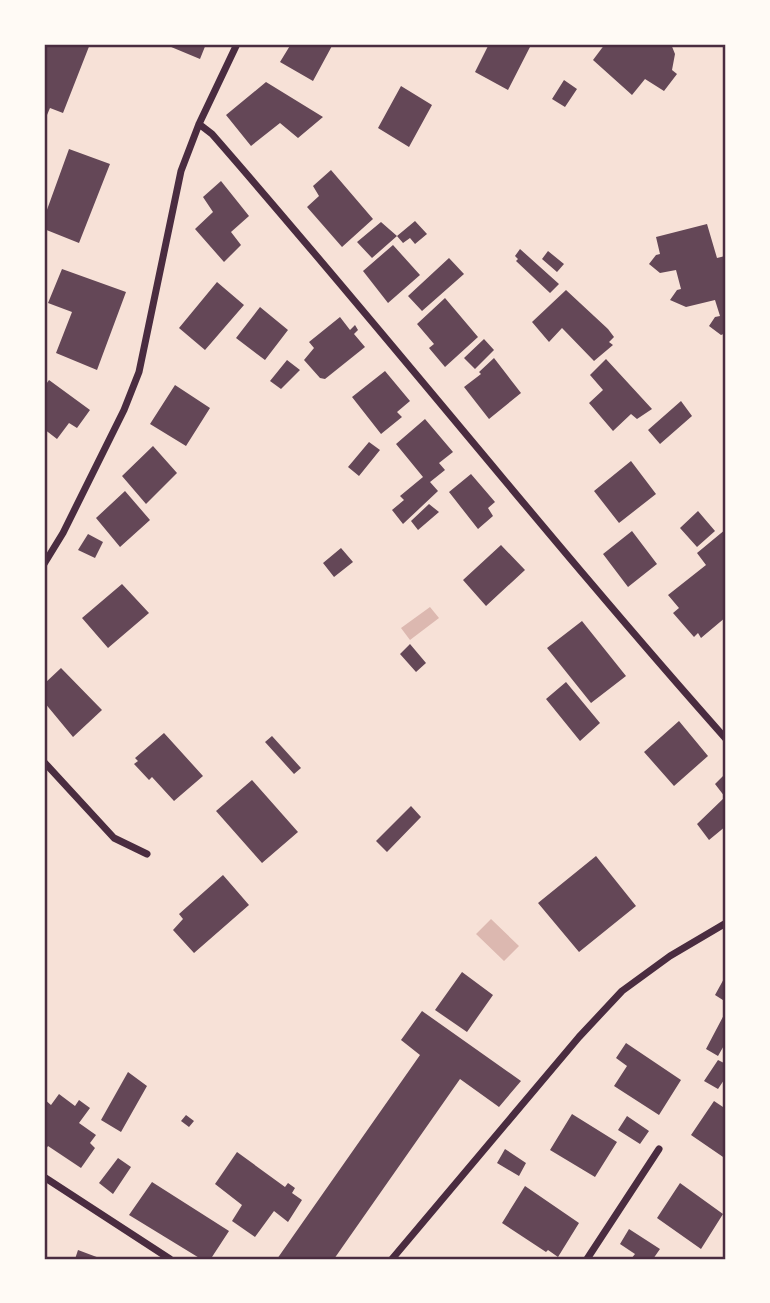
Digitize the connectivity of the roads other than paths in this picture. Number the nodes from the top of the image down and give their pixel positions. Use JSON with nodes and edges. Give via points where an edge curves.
{"nodes":[{"id":1,"x":237,"y":44,"type":"edge"},
{"id":2,"x":199,"y":124,"type":"junction"},
{"id":3,"x":44,"y":564,"type":"edge"},
{"id":4,"x":726,"y":739,"type":"edge"},
{"id":5,"x":44,"y":762,"type":"edge"},
{"id":6,"x":148,"y":854,"type":"dead end"},
{"id":7,"x":726,"y":923,"type":"edge"},
{"id":8,"x":659,"y":1149,"type":"dead end"},
{"id":9,"x":44,"y":1177,"type":"edge"},
{"id":10,"x":167,"y":1258,"type":"edge"},
{"id":11,"x":393,"y":1259,"type":"edge"},
{"id":12,"x":587,"y":1259,"type":"edge"}],
"edges":[{"from":1,"to":2,"type":"street"},
{"from":2,"to":3,"type":"street","via":[[181,171],[139,372]]},
{"from":2,"to":4,"type":"street","via":[[305,240]]},
{"from":5,"to":6,"type":"street","via":[[114,838]]},
{"from":7,"to":11,"type":"street","via":[[670,956],[614,998]]},
{"from":8,"to":12,"type":"street"},
{"from":9,"to":10,"type":"street"}]}
